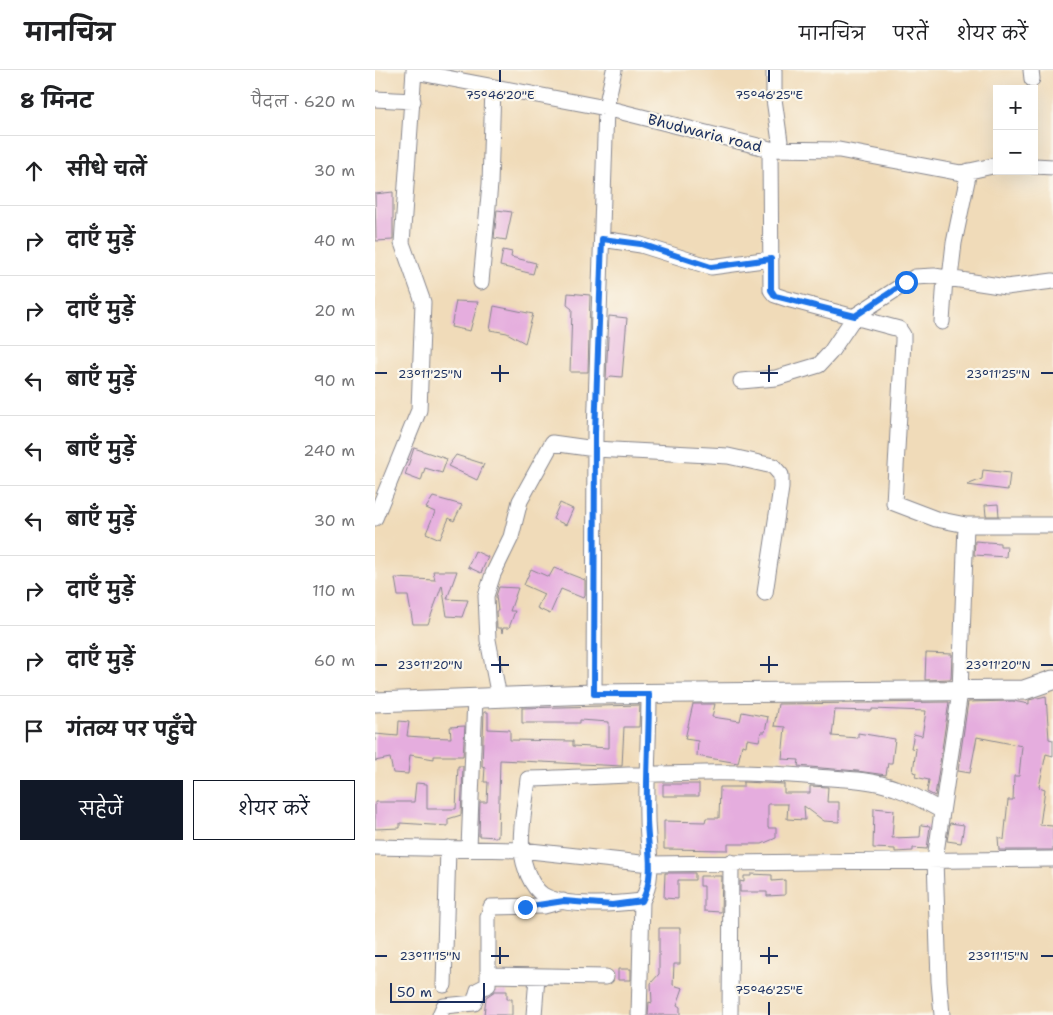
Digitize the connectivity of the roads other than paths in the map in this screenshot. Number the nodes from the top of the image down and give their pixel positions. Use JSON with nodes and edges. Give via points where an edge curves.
{"nodes":[{"id":1,"x":614,"y":70,"type":"edge"},
{"id":2,"x":774,"y":70,"type":"edge"},
{"id":3,"x":414,"y":71,"type":"edge"},
{"id":4,"x":493,"y":87,"type":"junction"},
{"id":5,"x":375,"y":99,"type":"edge"},
{"id":6,"x":413,"y":100,"type":"junction"},
{"id":7,"x":606,"y":108,"type":"junction"},
{"id":8,"x":776,"y":149,"type":"junction"},
{"id":9,"x":993,"y":166,"type":"edge"},
{"id":10,"x":1038,"y":166,"type":"edge"},
{"id":11,"x":1053,"y":167,"type":"edge"},
{"id":12,"x":969,"y":171,"type":"junction"},
{"id":13,"x":602,"y":239,"type":"junction"},
{"id":14,"x":771,"y":259,"type":"junction"},
{"id":15,"x":947,"y":278,"type":"junction"},
{"id":16,"x":1053,"y":281,"type":"edge"},
{"id":17,"x":481,"y":282,"type":"dead end"},
{"id":18,"x":855,"y":316,"type":"junction"},
{"id":19,"x":942,"y":322,"type":"dead end"},
{"id":20,"x":741,"y":381,"type":"dead end"},
{"id":21,"x":595,"y":449,"type":"junction"},
{"id":22,"x":379,"y":500,"type":"edge"},
{"id":23,"x":375,"y":518,"type":"edge"},
{"id":24,"x":966,"y":525,"type":"junction"},
{"id":25,"x":1053,"y":525,"type":"edge"},
{"id":26,"x":765,"y":593,"type":"dead end"},
{"id":27,"x":1053,"y":680,"type":"edge"},
{"id":28,"x":960,"y":692,"type":"junction"},
{"id":29,"x":594,"y":694,"type":"junction"},
{"id":30,"x":649,"y":694,"type":"junction"},
{"id":31,"x":475,"y":698,"type":"junction"},
{"id":32,"x":499,"y":698,"type":"junction"},
{"id":33,"x":375,"y":702,"type":"edge"},
{"id":34,"x":648,"y":775,"type":"junction"},
{"id":35,"x":942,"y":811,"type":"junction"},
{"id":36,"x":375,"y":847,"type":"edge"},
{"id":37,"x":448,"y":848,"type":"junction"},
{"id":38,"x":469,"y":848,"type":"junction"},
{"id":39,"x":521,"y":850,"type":"junction"},
{"id":40,"x":935,"y":859,"type":"junction"},
{"id":41,"x":1053,"y":859,"type":"edge"},
{"id":42,"x":731,"y":862,"type":"junction"},
{"id":43,"x":650,"y":864,"type":"junction"},
{"id":44,"x":564,"y":901,"type":"junction"},
{"id":45,"x":642,"y":901,"type":"junction"},
{"id":46,"x":488,"y":975,"type":"junction"},
{"id":47,"x":537,"y":977,"type":"junction"},
{"id":48,"x":606,"y":978,"type":"dead end"},
{"id":49,"x":444,"y":985,"type":"dead end"},
{"id":50,"x":464,"y":1009,"type":"edge"},
{"id":51,"x":440,"y":1015,"type":"edge"},
{"id":52,"x":534,"y":1015,"type":"edge"},
{"id":53,"x":639,"y":1015,"type":"edge"},
{"id":54,"x":730,"y":1015,"type":"edge"},
{"id":55,"x":942,"y":1015,"type":"edge"}],
"edges":[{"from":1,"to":7,"type":"street"},
{"from":2,"to":8,"type":"street"},
{"from":3,"to":4,"type":"street","name":"Bhudwaria road"},
{"from":3,"to":6,"type":"street"},
{"from":4,"to":7,"type":"street","name":"Bhudwaria road"},
{"from":4,"to":17,"type":"street","via":[[490,184]]},
{"from":5,"to":6,"type":"street"},
{"from":6,"to":22,"type":"street","via":[[402,244],[423,302],[419,410]]},
{"from":7,"to":8,"type":"street","name":"Bhudwaria road"},
{"from":7,"to":13,"type":"street"},
{"from":8,"to":12,"type":"street","name":"Bhudwaria road","via":[[839,150],[887,157],[941,171]]},
{"from":8,"to":14,"type":"street"},
{"from":9,"to":12,"type":"street","name":"Bhudwaria road"},
{"from":10,"to":11,"type":"street"},
{"from":12,"to":15,"type":"street"},
{"from":13,"to":14,"type":"street","via":[[641,244],[711,267]]},
{"from":13,"to":21,"type":"street"},
{"from":14,"to":18,"type":"street","via":[[771,290],[775,296]]},
{"from":15,"to":16,"type":"street","via":[[1006,287]]},
{"from":15,"to":18,"type":"street","via":[[915,277]]},
{"from":15,"to":19,"type":"street"},
{"from":18,"to":20,"type":"street","via":[[819,365],[775,378]]},
{"from":18,"to":24,"type":"street","via":[[892,326],[903,335],[894,502],[936,519]]},
{"from":21,"to":26,"type":"street","via":[[728,456],[778,469],[781,488]]},
{"from":21,"to":29,"type":"street"},
{"from":21,"to":32,"type":"street","via":[[552,443],[516,509],[511,537],[486,596],[488,640]]},
{"from":22,"to":23,"type":"street"},
{"from":24,"to":25,"type":"street"},
{"from":24,"to":28,"type":"street"},
{"from":27,"to":28,"type":"main road","via":[[1024,690]]},
{"from":28,"to":30,"type":"main road"},
{"from":28,"to":35,"type":"street"},
{"from":29,"to":30,"type":"main road"},
{"from":29,"to":32,"type":"main road"},
{"from":30,"to":34,"type":"street"},
{"from":31,"to":32,"type":"main road"},
{"from":31,"to":33,"type":"main road"},
{"from":31,"to":38,"type":"street"},
{"from":34,"to":35,"type":"street","via":[[763,772],[862,781],[894,787]]},
{"from":34,"to":39,"type":"street","via":[[528,779]]},
{"from":34,"to":43,"type":"street"},
{"from":35,"to":40,"type":"street"},
{"from":36,"to":37,"type":"street"},
{"from":37,"to":38,"type":"street"},
{"from":37,"to":49,"type":"street"},
{"from":38,"to":39,"type":"street"},
{"from":39,"to":43,"type":"street"},
{"from":39,"to":44,"type":"street","via":[[529,878],[543,895]]},
{"from":40,"to":41,"type":"street"},
{"from":40,"to":42,"type":"street"},
{"from":40,"to":55,"type":"street"},
{"from":42,"to":43,"type":"street"},
{"from":42,"to":54,"type":"street"},
{"from":43,"to":45,"type":"street","via":[[648,890]]},
{"from":44,"to":45,"type":"street","via":[[612,905]]},
{"from":44,"to":46,"type":"street","via":[[544,906],[491,908],[488,917]]},
{"from":45,"to":53,"type":"street"},
{"from":46,"to":47,"type":"street"},
{"from":46,"to":50,"type":"street","via":[[488,986],[478,990],[474,1003]]},
{"from":47,"to":48,"type":"street"},
{"from":47,"to":52,"type":"street"},
{"from":50,"to":51,"type":"street","via":[[444,1006]]}]}
